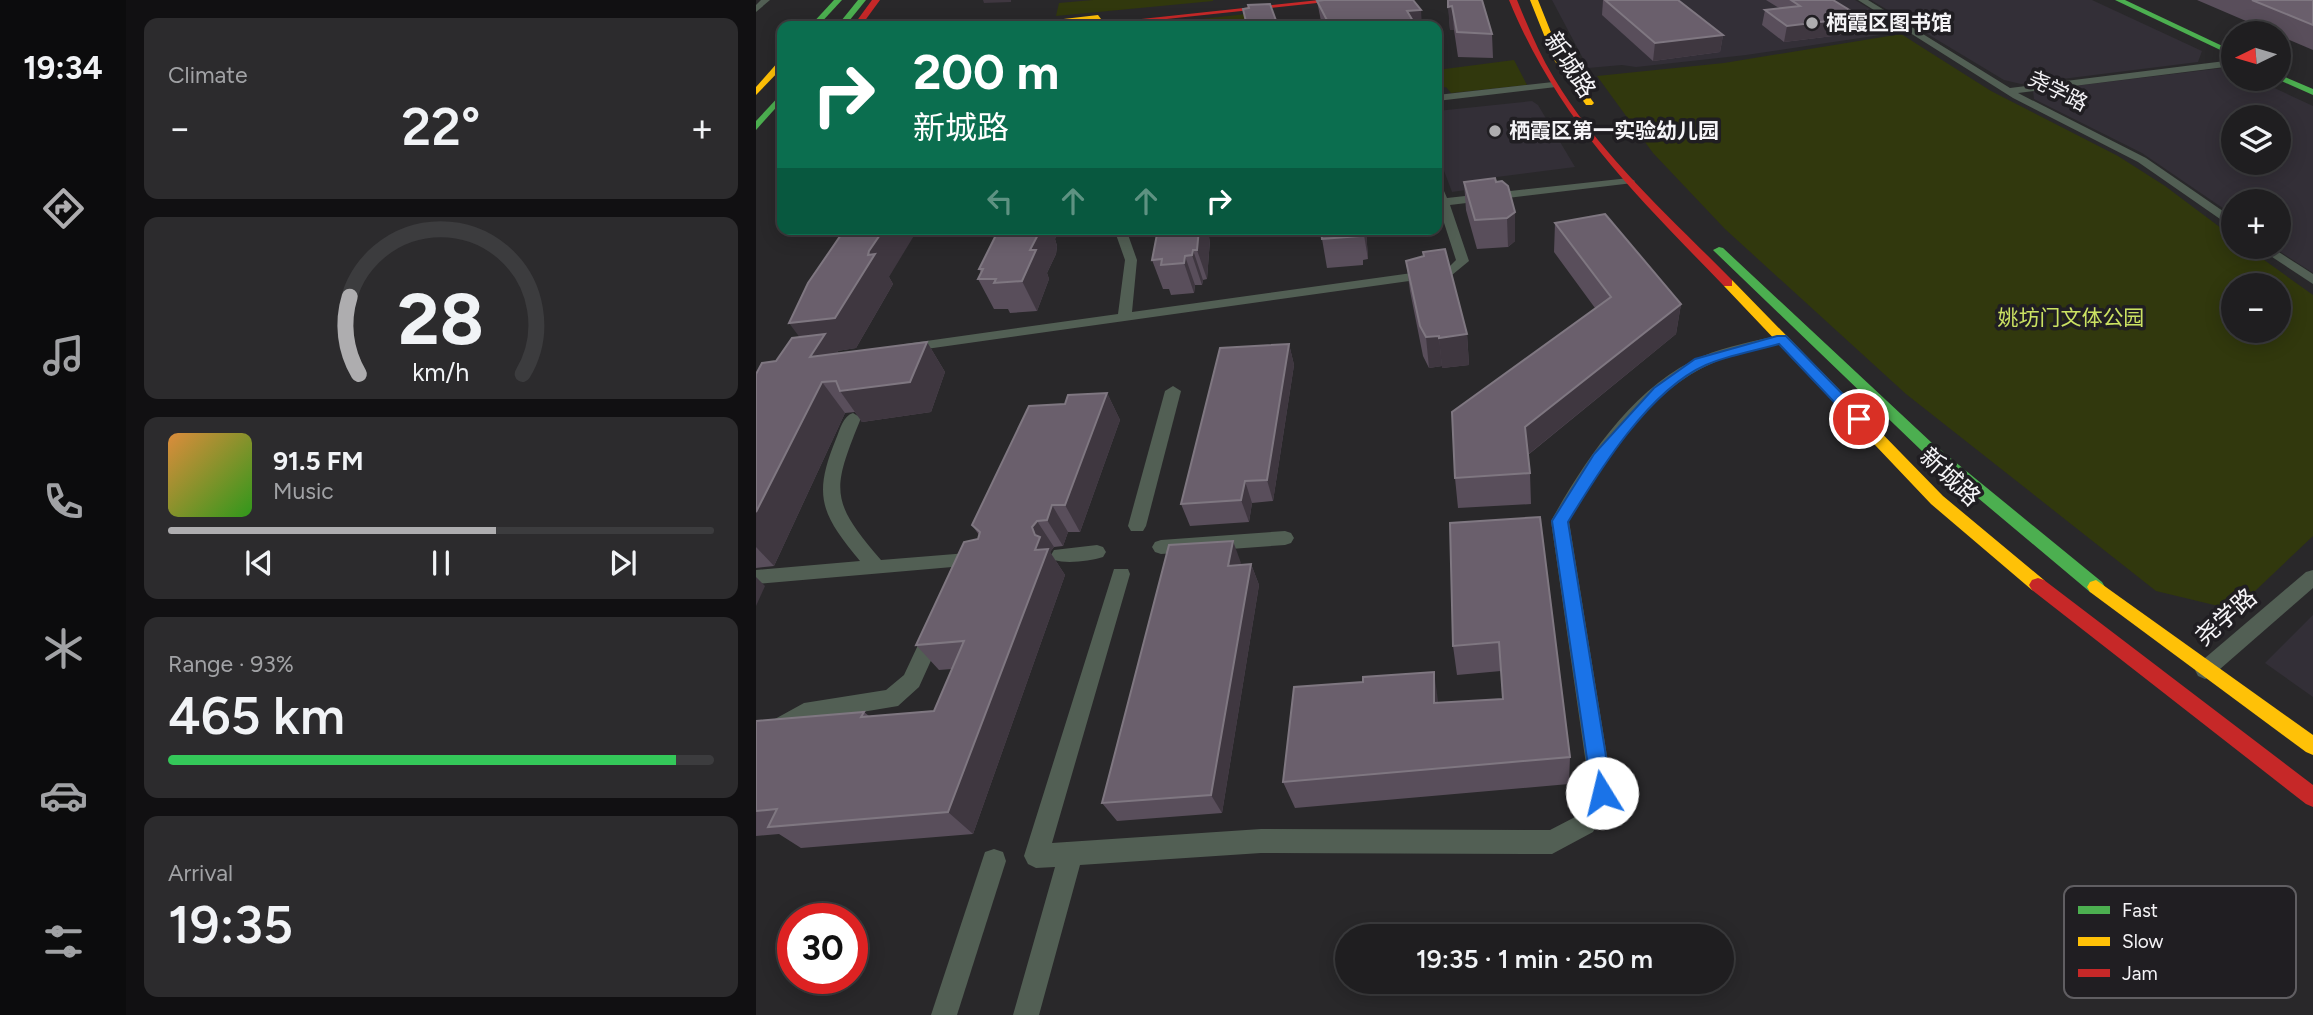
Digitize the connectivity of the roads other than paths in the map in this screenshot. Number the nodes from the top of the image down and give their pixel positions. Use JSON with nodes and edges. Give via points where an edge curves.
{"nodes":[{"id":1,"x":766,"y":0,"type":"edge"},
{"id":2,"x":838,"y":0,"type":"edge"},
{"id":3,"x":862,"y":0,"type":"edge"},
{"id":4,"x":876,"y":0,"type":"edge"},
{"id":5,"x":1267,"y":0,"type":"edge"},
{"id":6,"x":1340,"y":0,"type":"edge"},
{"id":7,"x":1513,"y":0,"type":"edge"},
{"id":8,"x":1534,"y":0,"type":"edge"},
{"id":9,"x":1862,"y":0,"type":"edge"},
{"id":10,"x":2119,"y":0,"type":"edge"},
{"id":11,"x":2139,"y":0,"type":"edge"},
{"id":12,"x":756,"y":10,"type":"edge"},
{"id":13,"x":819,"y":21,"type":"edge"},
{"id":14,"x":845,"y":21,"type":"edge"},
{"id":15,"x":861,"y":21,"type":"edge"},
{"id":16,"x":1058,"y":21,"type":"edge"},
{"id":17,"x":1170,"y":21,"type":"edge"},
{"id":18,"x":2221,"y":38,"type":"edge"},
{"id":19,"x":2221,"y":48,"type":"edge"},
{"id":20,"x":2221,"y":64,"type":"edge"},
{"id":21,"x":777,"y":69,"type":"edge"},
{"id":22,"x":2291,"y":71,"type":"edge"},
{"id":23,"x":2313,"y":81,"type":"edge"},
{"id":24,"x":2291,"y":82,"type":"edge"},
{"id":25,"x":1553,"y":85,"type":"junction"},
{"id":26,"x":2008,"y":91,"type":"junction"},
{"id":27,"x":756,"y":92,"type":"edge"},
{"id":28,"x":2313,"y":92,"type":"edge"},
{"id":29,"x":1442,"y":97,"type":"edge"},
{"id":30,"x":777,"y":102,"type":"edge"},
{"id":31,"x":1598,"y":115,"type":"dead end"},
{"id":32,"x":756,"y":127,"type":"edge"},
{"id":33,"x":1628,"y":154,"type":"dead end"},
{"id":34,"x":1629,"y":181,"type":"junction"},
{"id":35,"x":1443,"y":202,"type":"joint"},
{"id":36,"x":2221,"y":216,"type":"edge"},
{"id":37,"x":1121,"y":235,"type":"edge"},
{"id":38,"x":2281,"y":259,"type":"edge"},
{"id":39,"x":2313,"y":280,"type":"edge"},
{"id":40,"x":1125,"y":317,"type":"junction"},
{"id":41,"x":1781,"y":339,"type":"junction"},
{"id":42,"x":888,"y":351,"type":"edge"},
{"id":43,"x":1173,"y":391,"type":"dead end"},
{"id":44,"x":853,"y":418,"type":"edge"},
{"id":45,"x":1136,"y":526,"type":"dead end"},
{"id":46,"x":978,"y":534,"type":"edge"},
{"id":47,"x":1285,"y":538,"type":"dead end"},
{"id":48,"x":1161,"y":547,"type":"dead end"},
{"id":49,"x":1097,"y":552,"type":"dead end"},
{"id":50,"x":1060,"y":555,"type":"dead end"},
{"id":51,"x":977,"y":559,"type":"junction"},
{"id":52,"x":875,"y":566,"type":"junction"},
{"id":53,"x":1121,"y":574,"type":"dead end"},
{"id":54,"x":756,"y":577,"type":"edge"},
{"id":55,"x":2313,"y":577,"type":"edge"},
{"id":56,"x":956,"y":583,"type":"edge"},
{"id":57,"x":940,"y":620,"type":"edge"},
{"id":58,"x":2205,"y":670,"type":"junction"},
{"id":59,"x":2313,"y":746,"type":"edge"},
{"id":60,"x":756,"y":761,"type":"edge"},
{"id":61,"x":2313,"y":797,"type":"edge"},
{"id":62,"x":1070,"y":853,"type":"junction"},
{"id":63,"x":994,"y":861,"type":"dead end"},
{"id":64,"x":944,"y":1015,"type":"edge"},
{"id":65,"x":1027,"y":1015,"type":"edge"}],
"edges":[{"from":1,"to":12,"type":"street"},
{"from":2,"to":13,"type":"main road"},
{"from":3,"to":14,"type":"main road"},
{"from":4,"to":15,"type":"main road"},
{"from":5,"to":16,"type":"main road"},
{"from":6,"to":17,"type":"main road"},
{"from":7,"to":25,"type":"main road","name":"新城路","via":[[1525,36]]},
{"from":8,"to":31,"type":"main road","name":"新城路","via":[[1558,60]]},
{"from":9,"to":26,"type":"street","name":"尧学路"},
{"from":10,"to":19,"type":"main road"},
{"from":11,"to":18,"type":"main road"},
{"from":20,"to":26,"type":"street"},
{"from":21,"to":27,"type":"main road"},
{"from":22,"to":23,"type":"main road"},
{"from":24,"to":28,"type":"main road"},
{"from":25,"to":29,"type":"street"},
{"from":25,"to":34,"type":"main road","name":"新城路"},
{"from":26,"to":36,"type":"street","name":"尧学路","via":[[2142,160]]},
{"from":30,"to":32,"type":"main road"},
{"from":33,"to":58,"type":"main road","name":"新城路","via":[[1681,213],[1901,424],[2009,517]]},
{"from":34,"to":35,"type":"street"},
{"from":34,"to":41,"type":"main road","name":"新城路"},
{"from":35,"to":40,"type":"street","via":[[1463,261],[1452,271]]},
{"from":37,"to":40,"type":"street","via":[[1131,260]]},
{"from":38,"to":39,"type":"street"},
{"from":40,"to":42,"type":"street"},
{"from":41,"to":61,"type":"main road","name":"新城路","via":[[1948,509],[2073,615]]},
{"from":41,"to":62,"type":"street","via":[[1700,362],[1659,391],[1599,458],[1560,521],[1602,793],[1585,824],[1552,842],[1261,841]]},
{"from":43,"to":45,"type":"street"},
{"from":44,"to":52,"type":"street","via":[[834,463],[828,500],[840,525]]},
{"from":46,"to":51,"type":"street"},
{"from":47,"to":48,"type":"street"},
{"from":49,"to":50,"type":"street"},
{"from":51,"to":52,"type":"street"},
{"from":51,"to":56,"type":"street"},
{"from":52,"to":54,"type":"street"},
{"from":53,"to":62,"type":"street","via":[[1036,856]]},
{"from":55,"to":58,"type":"street","name":"尧学路"},
{"from":57,"to":60,"type":"street","via":[[912,681],[891,699],[804,712],[772,732]]},
{"from":58,"to":59,"type":"main road","name":"新城路"},
{"from":62,"to":65,"type":"street"},
{"from":63,"to":64,"type":"street"}]}
